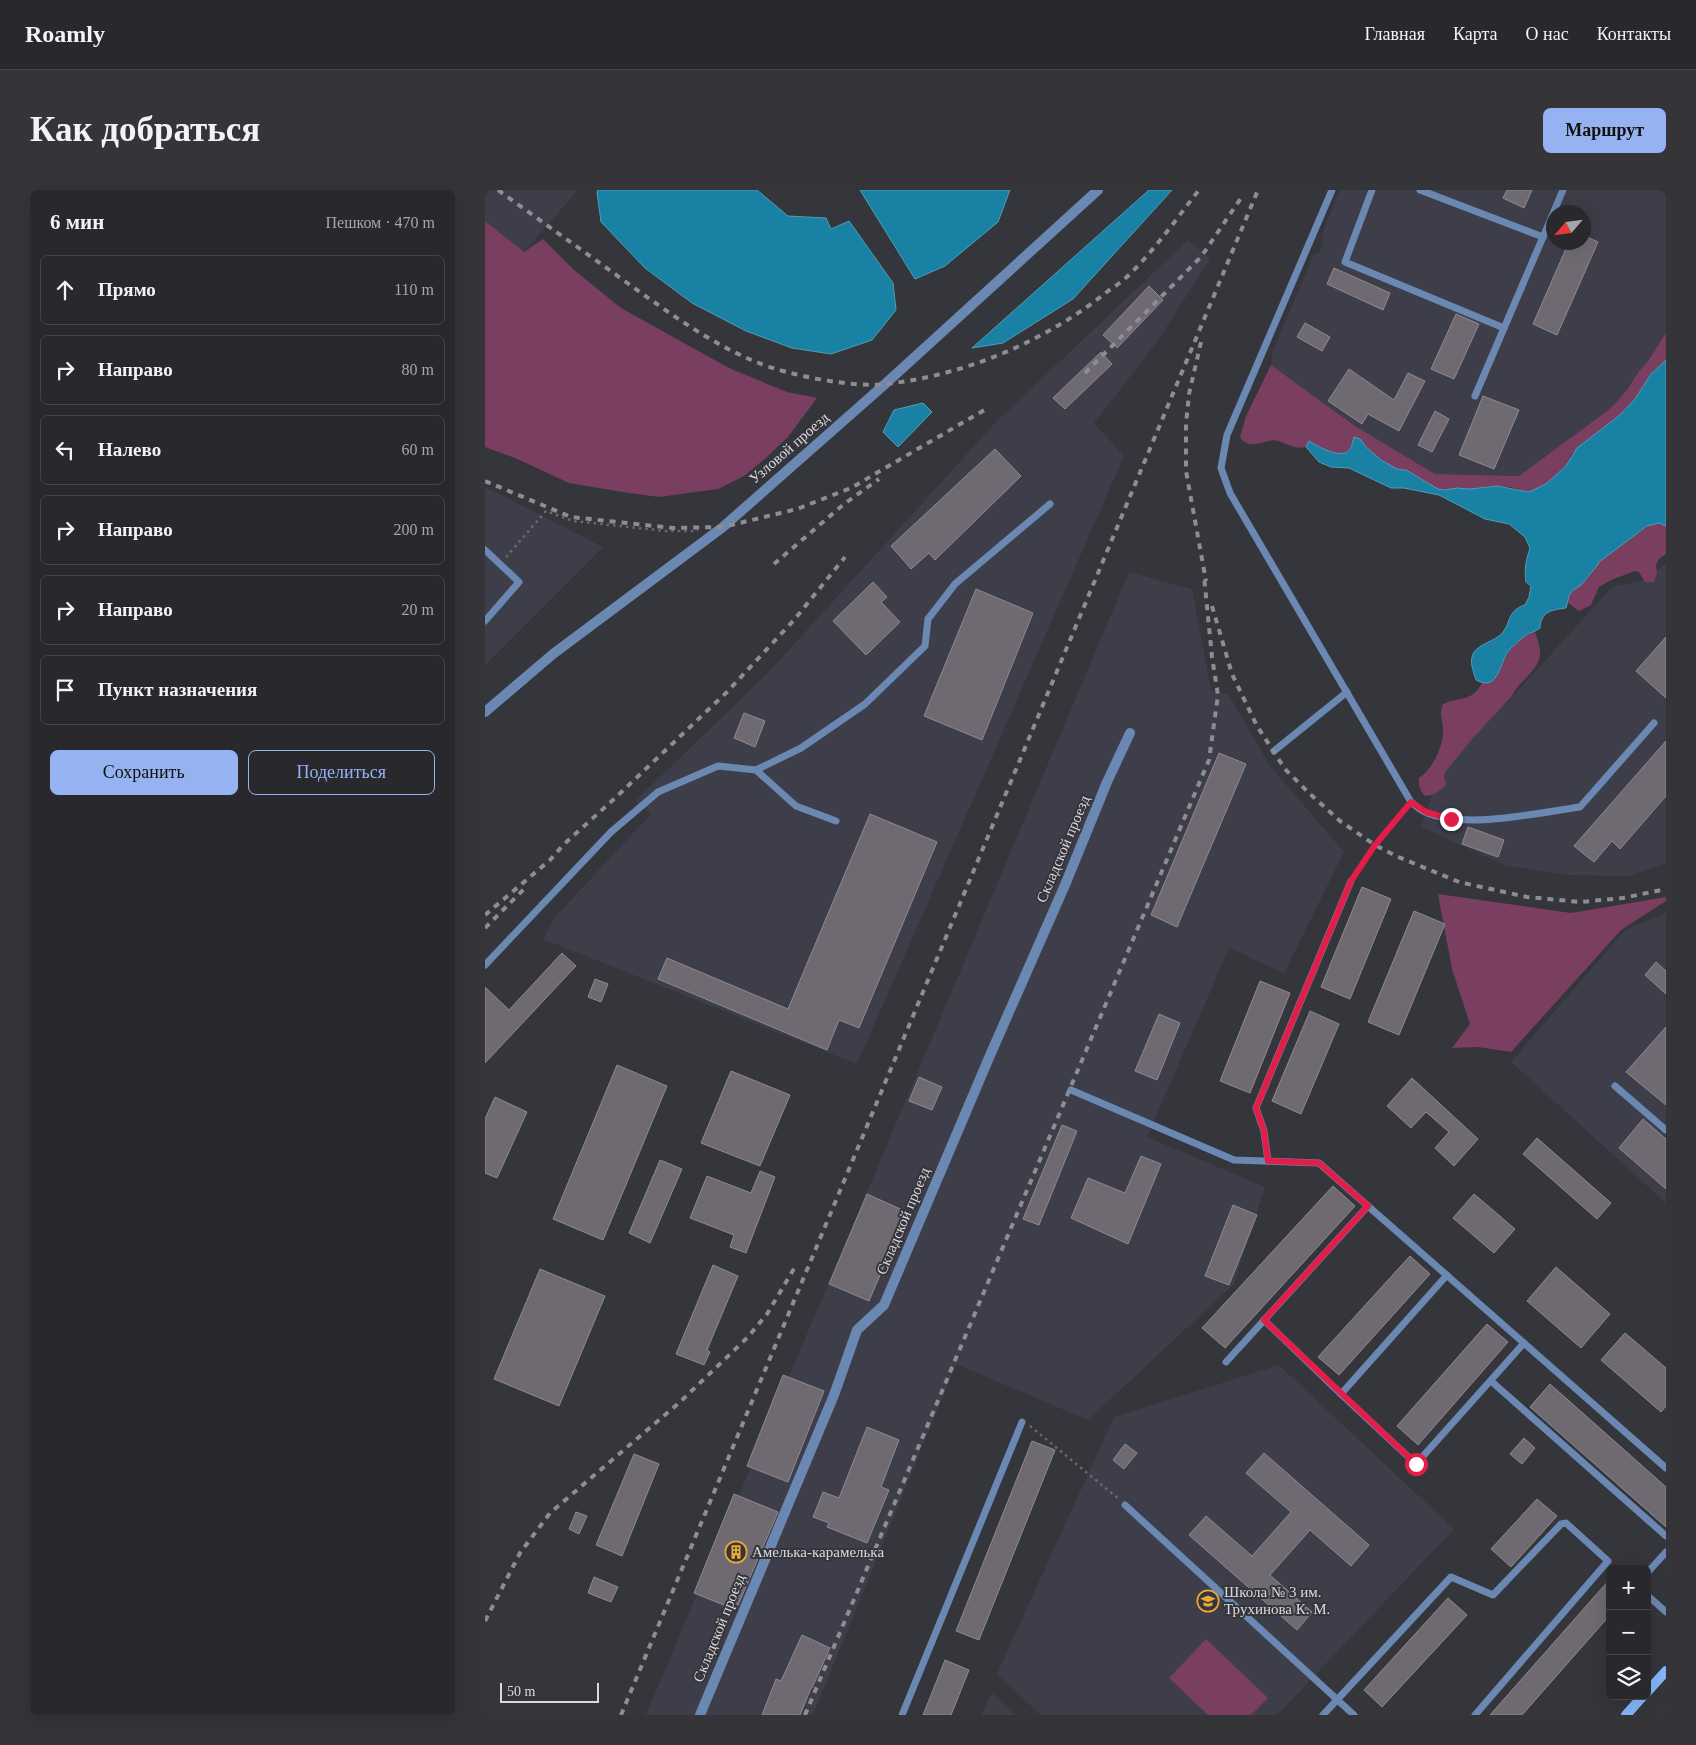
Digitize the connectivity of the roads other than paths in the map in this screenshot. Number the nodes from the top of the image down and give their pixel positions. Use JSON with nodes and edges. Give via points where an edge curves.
{"nodes":[{"id":1,"x":1098,"y":190,"type":"edge"},
{"id":2,"x":1332,"y":190,"type":"edge"},
{"id":3,"x":1372,"y":190,"type":"edge"},
{"id":4,"x":1420,"y":190,"type":"edge"},
{"id":5,"x":1563,"y":190,"type":"edge"},
{"id":6,"x":1543,"y":236,"type":"junction"},
{"id":7,"x":1504,"y":328,"type":"junction"},
{"id":8,"x":1475,"y":396,"type":"dead end"},
{"id":9,"x":1050,"y":504,"type":"dead end"},
{"id":10,"x":485,"y":550,"type":"edge"},
{"id":11,"x":485,"y":621,"type":"edge"},
{"id":12,"x":1347,"y":692,"type":"junction"},
{"id":13,"x":485,"y":712,"type":"edge"},
{"id":14,"x":1654,"y":723,"type":"dead end"},
{"id":15,"x":1130,"y":733,"type":"dead end"},
{"id":16,"x":1274,"y":751,"type":"dead end"},
{"id":17,"x":756,"y":770,"type":"junction"},
{"id":18,"x":836,"y":821,"type":"dead end"},
{"id":19,"x":1351,"y":881,"type":"road end"},
{"id":20,"x":485,"y":965,"type":"edge"},
{"id":21,"x":1615,"y":1086,"type":"dead end"},
{"id":22,"x":1071,"y":1090,"type":"dead end"},
{"id":23,"x":1666,"y":1130,"type":"edge"},
{"id":24,"x":1268,"y":1161,"type":"junction"},
{"id":25,"x":1368,"y":1206,"type":"junction"},
{"id":26,"x":1447,"y":1275,"type":"junction"},
{"id":27,"x":1264,"y":1320,"type":"junction"},
{"id":28,"x":1524,"y":1343,"type":"junction"},
{"id":29,"x":1226,"y":1362,"type":"dead end"},
{"id":30,"x":1491,"y":1381,"type":"junction"},
{"id":31,"x":1341,"y":1394,"type":"junction"},
{"id":32,"x":1022,"y":1422,"type":"road end"},
{"id":33,"x":1666,"y":1468,"type":"edge"},
{"id":34,"x":1125,"y":1505,"type":"road end"},
{"id":35,"x":1666,"y":1536,"type":"edge"},
{"id":36,"x":1666,"y":1552,"type":"edge"},
{"id":37,"x":1651,"y":1569,"type":"edge"},
{"id":38,"x":1651,"y":1599,"type":"edge"},
{"id":39,"x":1666,"y":1612,"type":"edge"},
{"id":40,"x":1666,"y":1671,"type":"edge"},
{"id":41,"x":1651,"y":1688,"type":"edge"},
{"id":42,"x":1337,"y":1700,"type":"junction"},
{"id":43,"x":1639,"y":1700,"type":"edge"},
{"id":44,"x":700,"y":1715,"type":"edge"},
{"id":45,"x":902,"y":1715,"type":"edge"},
{"id":46,"x":1323,"y":1715,"type":"edge"},
{"id":47,"x":1354,"y":1715,"type":"edge"},
{"id":48,"x":1475,"y":1715,"type":"edge"},
{"id":49,"x":1626,"y":1715,"type":"edge"}],
"edges":[{"from":1,"to":13,"type":"street","name":"Узловой проезд","via":[[884,385],[717,531],[553,654]]},
{"from":2,"to":12,"type":"lane","via":[[1227,435],[1221,468],[1230,493]]},
{"from":3,"to":7,"type":"lane","via":[[1345,262]]},
{"from":4,"to":6,"type":"lane"},
{"from":5,"to":6,"type":"lane"},
{"from":6,"to":7,"type":"lane"},
{"from":7,"to":8,"type":"lane"},
{"from":9,"to":17,"type":"lane","via":[[955,584],[928,619],[925,646],[865,704],[801,748]]},
{"from":10,"to":11,"type":"lane","via":[[519,582]]},
{"from":12,"to":14,"type":"lane","via":[[1411,802],[1426,812],[1451,819],[1515,816],[1580,807]]},
{"from":12,"to":16,"type":"lane"},
{"from":15,"to":44,"type":"street","name":"Складской проезд","via":[[884,1304],[857,1330],[834,1395]]},
{"from":17,"to":18,"type":"lane","via":[[796,806]]},
{"from":17,"to":20,"type":"lane","via":[[718,766],[658,792],[611,832]]},
{"from":19,"to":24,"type":"lane","via":[[1256,1108],[1264,1131]]},
{"from":21,"to":23,"type":"lane"},
{"from":22,"to":24,"type":"lane","via":[[1234,1160]]},
{"from":24,"to":25,"type":"lane","via":[[1319,1163]]},
{"from":25,"to":26,"type":"lane"},
{"from":25,"to":27,"type":"lane"},
{"from":26,"to":28,"type":"lane"},
{"from":26,"to":31,"type":"lane"},
{"from":27,"to":29,"type":"lane"},
{"from":27,"to":31,"type":"lane"},
{"from":28,"to":30,"type":"lane"},
{"from":28,"to":33,"type":"lane"},
{"from":30,"to":31,"type":"lane","via":[[1416,1464]]},
{"from":30,"to":35,"type":"lane"},
{"from":32,"to":45,"type":"lane"},
{"from":34,"to":42,"type":"lane"},
{"from":36,"to":37,"type":"lane"},
{"from":38,"to":39,"type":"lane"},
{"from":40,"to":41,"type":"main road"},
{"from":42,"to":46,"type":"lane"},
{"from":42,"to":47,"type":"lane"},
{"from":42,"to":48,"type":"lane","via":[[1451,1577],[1493,1595],[1561,1524],[1566,1523],[1608,1561]]},
{"from":43,"to":49,"type":"main road"}]}
